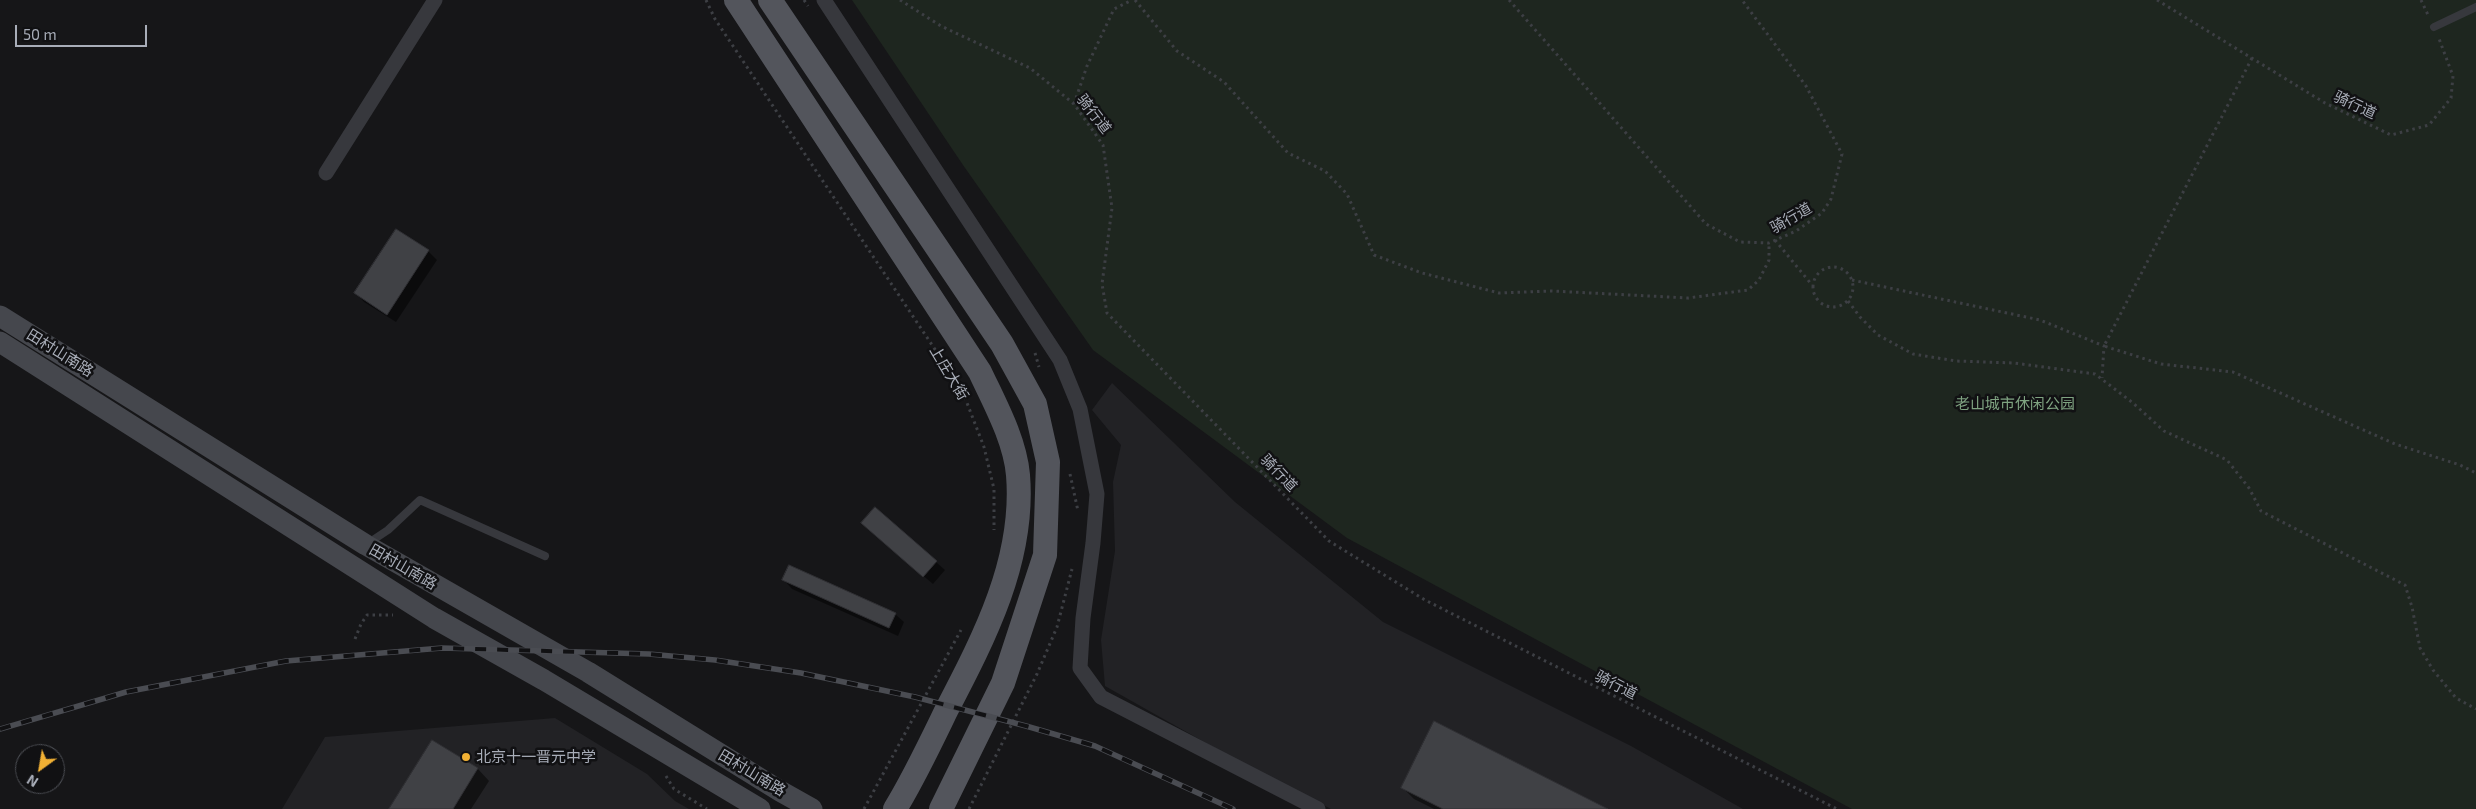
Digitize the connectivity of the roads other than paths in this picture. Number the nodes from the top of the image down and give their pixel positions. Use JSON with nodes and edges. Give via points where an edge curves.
{"nodes":[{"id":1,"x":435,"y":0,"type":"edge"},
{"id":2,"x":736,"y":0,"type":"edge"},
{"id":3,"x":770,"y":0,"type":"edge"},
{"id":4,"x":824,"y":0,"type":"edge"},
{"id":5,"x":2476,"y":7,"type":"edge"},
{"id":6,"x":2434,"y":26,"type":"road end"},
{"id":7,"x":326,"y":173,"type":"dead end"},
{"id":8,"x":0,"y":316,"type":"edge"},
{"id":9,"x":0,"y":342,"type":"edge"},
{"id":10,"x":366,"y":545,"type":"junction"},
{"id":11,"x":545,"y":556,"type":"dead end"},
{"id":12,"x":760,"y":809,"type":"edge"},
{"id":13,"x":812,"y":809,"type":"edge"},
{"id":14,"x":895,"y":809,"type":"edge"},
{"id":15,"x":941,"y":809,"type":"edge"},
{"id":16,"x":1318,"y":809,"type":"edge"}],
"edges":[{"from":1,"to":7,"type":"street"},
{"from":2,"to":14,"type":"main road","name":"上庄大街","via":[[980,372],[1003,419],[1018,473],[1019,509],[1015,541],[997,606]]},
{"from":3,"to":15,"type":"main road","via":[[1002,344],[1035,404],[1048,462],[1045,555],[1032,600],[1004,683]]},
{"from":4,"to":16,"type":"street","via":[[1060,360],[1080,409],[1096,494],[1080,668],[1100,697]]},
{"from":5,"to":6,"type":"lane"},
{"from":8,"to":10,"type":"main road","name":"田村山南路"},
{"from":9,"to":12,"type":"main road","name":"田村山南路","via":[[434,618]]},
{"from":10,"to":11,"type":"lane","via":[[388,530],[420,500]]},
{"from":10,"to":13,"type":"main road","name":"田村山南路","via":[[588,672]]}]}
